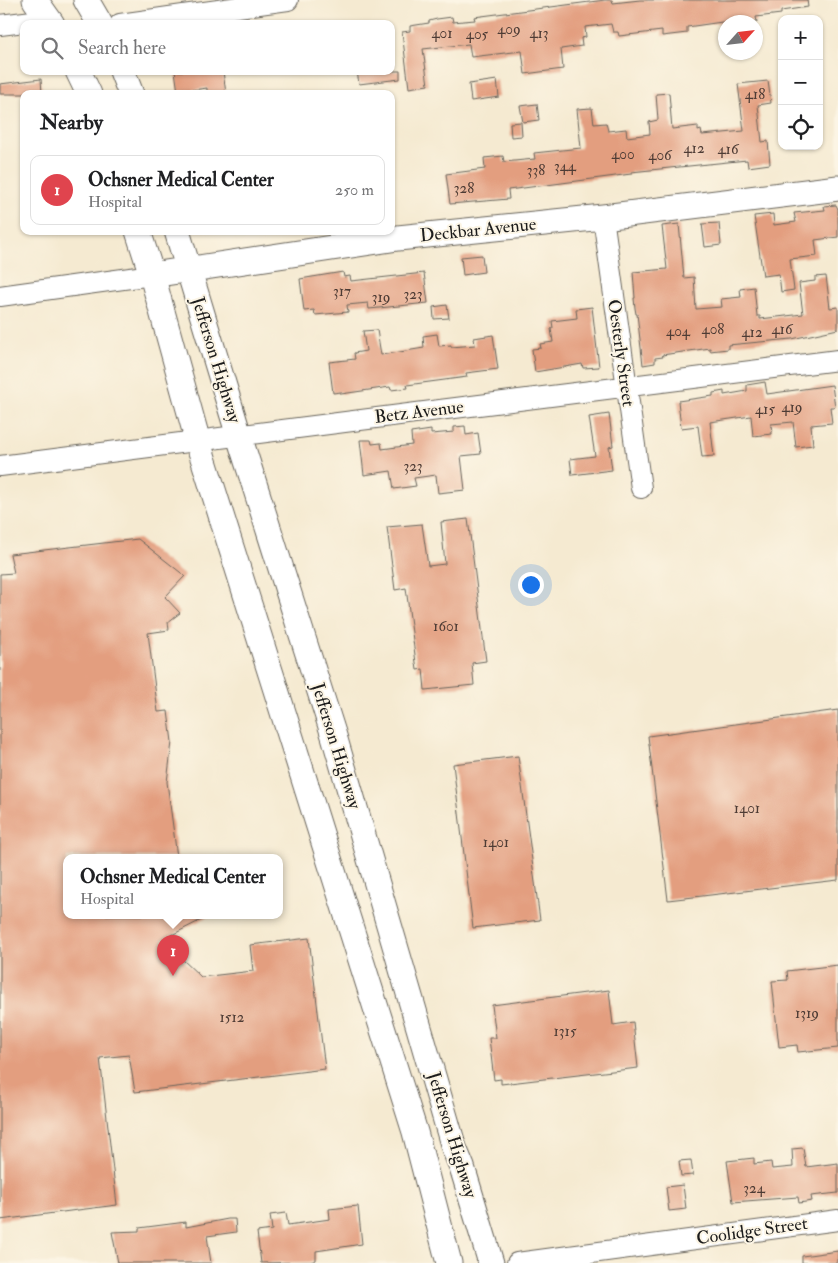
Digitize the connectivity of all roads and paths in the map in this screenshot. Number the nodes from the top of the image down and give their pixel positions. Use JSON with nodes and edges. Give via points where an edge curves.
{"nodes":[{"id":1,"x":86,"y":0,"type":"edge"},
{"id":2,"x":288,"y":0,"type":"edge"},
{"id":3,"x":45,"y":14,"type":"edge"},
{"id":4,"x":20,"y":20,"type":"edge"},
{"id":5,"x":20,"y":20,"type":"edge"},
{"id":6,"x":98,"y":20,"type":"edge"},
{"id":7,"x":148,"y":20,"type":"edge"},
{"id":8,"x":0,"y":25,"type":"edge"},
{"id":9,"x":80,"y":75,"type":"edge"},
{"id":10,"x":124,"y":75,"type":"edge"},
{"id":11,"x":87,"y":90,"type":"edge"},
{"id":12,"x":129,"y":90,"type":"edge"},
{"id":13,"x":838,"y":188,"type":"edge"},
{"id":14,"x":603,"y":217,"type":"junction"},
{"id":15,"x":139,"y":235,"type":"edge"},
{"id":16,"x":178,"y":235,"type":"edge"},
{"id":17,"x":189,"y":270,"type":"junction"},
{"id":18,"x":152,"y":275,"type":"junction"},
{"id":19,"x":0,"y":296,"type":"edge"},
{"id":20,"x":838,"y":360,"type":"edge"},
{"id":21,"x":625,"y":385,"type":"junction"},
{"id":22,"x":239,"y":436,"type":"junction"},
{"id":23,"x":198,"y":442,"type":"junction"},
{"id":24,"x":0,"y":466,"type":"edge"},
{"id":25,"x":641,"y":488,"type":"dead end"},
{"id":26,"x":838,"y":1220,"type":"edge"},
{"id":27,"x":449,"y":1263,"type":"edge"},
{"id":28,"x":491,"y":1263,"type":"edge"},
{"id":29,"x":517,"y":1263,"type":"edge"}],
"edges":[{"from":1,"to":6,"type":"main road"},
{"from":2,"to":7,"type":"street"},
{"from":3,"to":5,"type":"street"},
{"from":4,"to":8,"type":"street"},
{"from":9,"to":11,"type":"main road"},
{"from":10,"to":12,"type":"main road"},
{"from":13,"to":14,"type":"main road","name":"Deckbar Avenue"},
{"from":14,"to":17,"type":"main road","name":"Deckbar Avenue","via":[[398,238]]},
{"from":14,"to":21,"type":"street","name":"Oesterly Street"},
{"from":15,"to":18,"type":"main road","name":"Jefferson Highway"},
{"from":16,"to":17,"type":"main road","name":"Jefferson Highway"},
{"from":17,"to":18,"type":"main road","name":"Deckbar Avenue"},
{"from":17,"to":22,"type":"main road","name":"Jefferson Highway"},
{"from":18,"to":19,"type":"street","name":"Deckbar Avenue"},
{"from":18,"to":23,"type":"main road","name":"Jefferson Highway"},
{"from":20,"to":21,"type":"street","name":"Betz Avenue"},
{"from":21,"to":22,"type":"street","name":"Betz Avenue"},
{"from":21,"to":25,"type":"street","name":"Oesterly Street"},
{"from":22,"to":23,"type":"street","name":"Betz Avenue"},
{"from":22,"to":28,"type":"main road","name":"Jefferson Highway","via":[[334,736],[448,1129]]},
{"from":23,"to":24,"type":"street","name":"Betz Avenue"},
{"from":23,"to":27,"type":"main road","name":"Jefferson Highway","via":[[415,1132]]},
{"from":26,"to":29,"type":"street","name":"Coolidge Street"}]}
